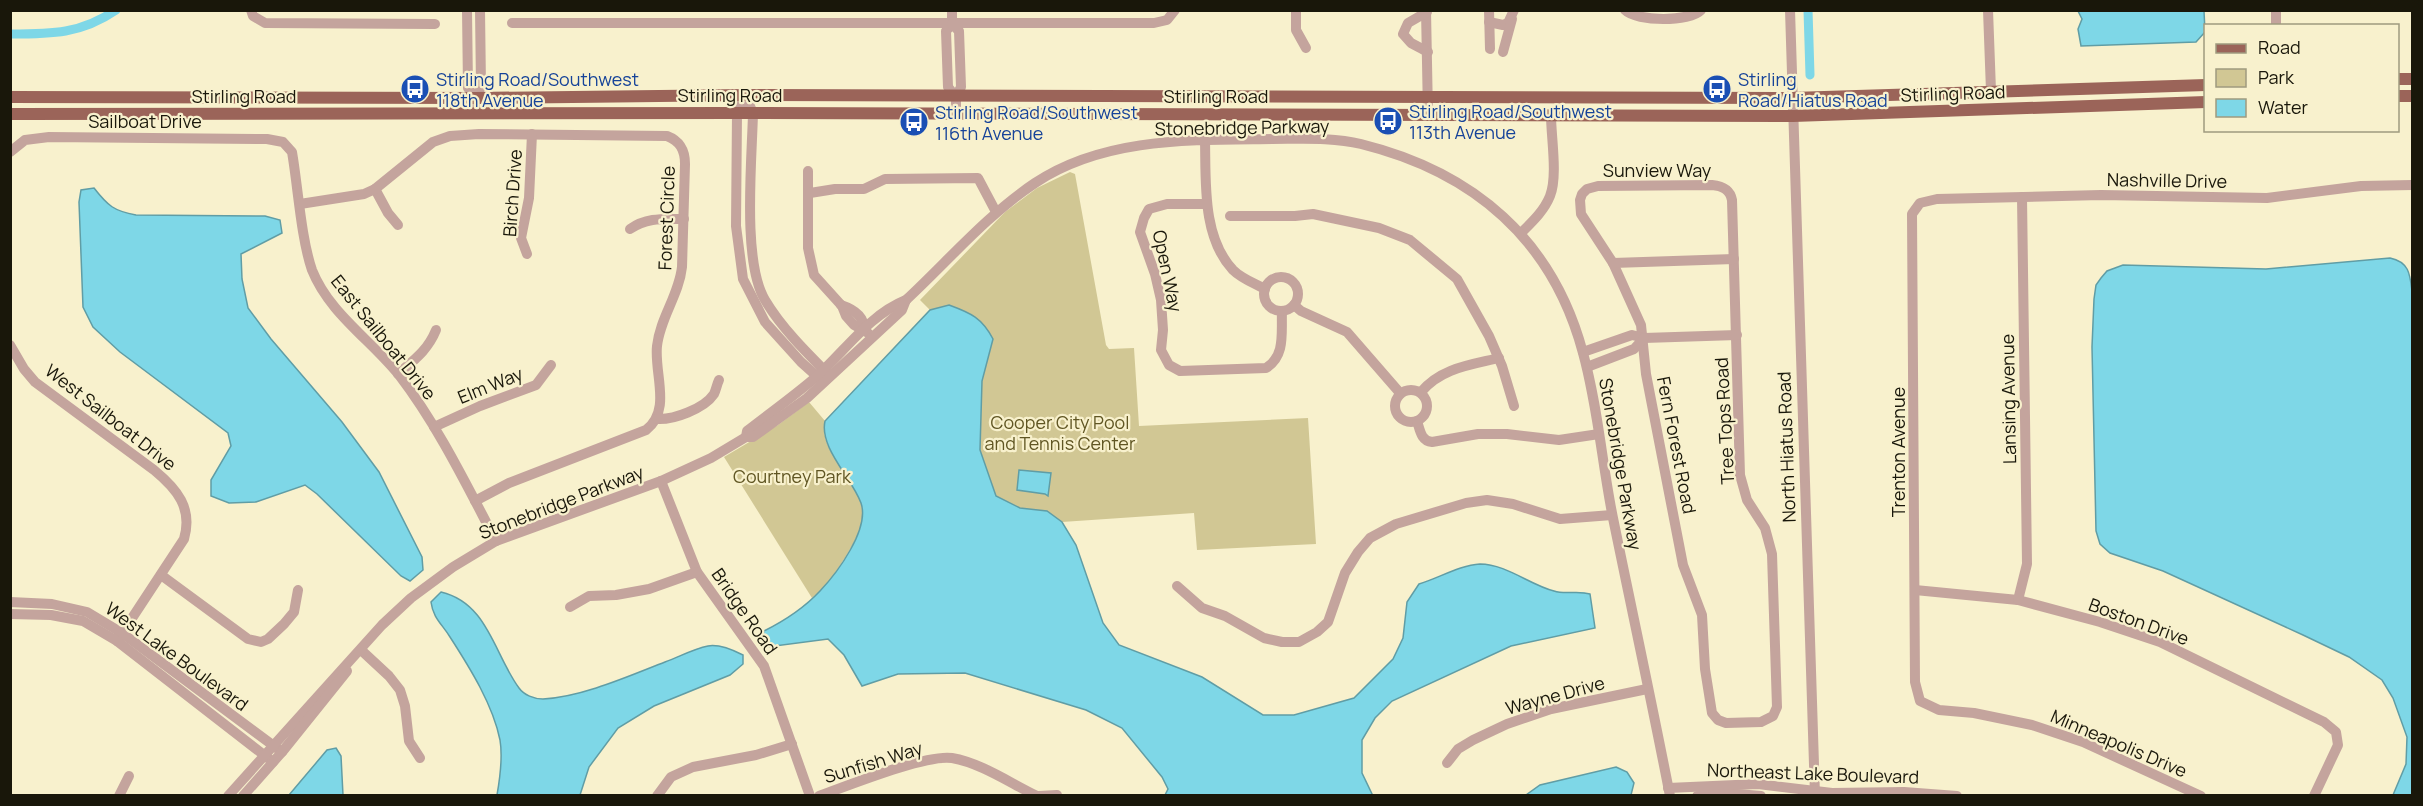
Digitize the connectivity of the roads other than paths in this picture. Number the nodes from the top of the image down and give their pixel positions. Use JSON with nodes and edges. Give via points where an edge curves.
{"nodes":[{"id":1,"x":467,"y":10,"type":"edge"},
{"id":2,"x":480,"y":10,"type":"edge"},
{"id":3,"x":952,"y":10,"type":"edge"},
{"id":4,"x":1175,"y":10,"type":"edge"},
{"id":5,"x":1296,"y":10,"type":"edge"},
{"id":6,"x":1625,"y":10,"type":"edge"},
{"id":7,"x":1790,"y":10,"type":"edge"},
{"id":8,"x":1988,"y":10,"type":"edge"},
{"id":9,"x":1426,"y":11,"type":"edge"},
{"id":10,"x":1701,"y":11,"type":"edge"},
{"id":11,"x":252,"y":13,"type":"edge"},
{"id":12,"x":1513,"y":15,"type":"edge"},
{"id":13,"x":1489,"y":16,"type":"edge"},
{"id":14,"x":512,"y":23,"type":"dead end"},
{"id":15,"x":435,"y":24,"type":"dead end"},
{"id":16,"x":952,"y":24,"type":"junction"},
{"id":17,"x":1306,"y":48,"type":"dead end"},
{"id":18,"x":1490,"y":49,"type":"dead end"},
{"id":19,"x":1428,"y":52,"type":"junction"},
{"id":20,"x":1503,"y":52,"type":"dead end"},
{"id":21,"x":2204,"y":85,"type":"edge"},
{"id":22,"x":1990,"y":92,"type":"junction"},
{"id":23,"x":746,"y":95,"type":"junction"},
{"id":24,"x":10,"y":97,"type":"edge"},
{"id":25,"x":956,"y":97,"type":"junction"},
{"id":26,"x":1428,"y":97,"type":"junction"},
{"id":27,"x":476,"y":98,"type":"junction"},
{"id":28,"x":1792,"y":98,"type":"junction"},
{"id":29,"x":2204,"y":102,"type":"edge"},
{"id":30,"x":736,"y":113,"type":"junction"},
{"id":31,"x":753,"y":113,"type":"junction"},
{"id":32,"x":956,"y":113,"type":"junction"},
{"id":33,"x":10,"y":114,"type":"edge"},
{"id":34,"x":476,"y":114,"type":"junction"},
{"id":35,"x":1428,"y":114,"type":"junction"},
{"id":36,"x":1551,"y":114,"type":"junction"},
{"id":37,"x":1793,"y":116,"type":"junction"},
{"id":38,"x":532,"y":134,"type":"junction"},
{"id":39,"x":1205,"y":140,"type":"junction"},
{"id":40,"x":283,"y":142,"type":"joint"},
{"id":41,"x":10,"y":152,"type":"edge"},
{"id":42,"x":808,"y":171,"type":"dead end"},
{"id":43,"x":2412,"y":185,"type":"edge"},
{"id":44,"x":375,"y":189,"type":"junction"},
{"id":45,"x":1587,"y":189,"type":"joint"},
{"id":46,"x":1728,"y":190,"type":"joint"},
{"id":47,"x":810,"y":193,"type":"junction"},
{"id":48,"x":2022,"y":197,"type":"junction"},
{"id":49,"x":1920,"y":203,"type":"joint"},
{"id":50,"x":300,"y":204,"type":"junction"},
{"id":51,"x":1207,"y":204,"type":"junction"},
{"id":52,"x":996,"y":212,"type":"junction"},
{"id":53,"x":1230,"y":216,"type":"dead end"},
{"id":54,"x":684,"y":219,"type":"junction"},
{"id":55,"x":398,"y":225,"type":"dead end"},
{"id":56,"x":630,"y":229,"type":"dead end"},
{"id":57,"x":1521,"y":233,"type":"junction"},
{"id":58,"x":527,"y":254,"type":"dead end"},
{"id":59,"x":1734,"y":259,"type":"junction"},
{"id":60,"x":1613,"y":262,"type":"junction"},
{"id":61,"x":1265,"y":289,"type":"junction"},
{"id":62,"x":906,"y":300,"type":"junction"},
{"id":63,"x":1294,"y":305,"type":"junction"},
{"id":64,"x":1282,"y":311,"type":"junction"},
{"id":65,"x":864,"y":329,"type":"junction"},
{"id":66,"x":436,"y":330,"type":"dead end"},
{"id":67,"x":1737,"y":335,"type":"junction"},
{"id":68,"x":873,"y":338,"type":"junction"},
{"id":69,"x":1644,"y":338,"type":"junction"},
{"id":70,"x":10,"y":345,"type":"edge"},
{"id":71,"x":1583,"y":352,"type":"junction"},
{"id":72,"x":1499,"y":358,"type":"junction"},
{"id":73,"x":551,"y":365,"type":"dead end"},
{"id":74,"x":1587,"y":367,"type":"junction"},
{"id":75,"x":398,"y":374,"type":"junction"},
{"id":76,"x":824,"y":376,"type":"junction"},
{"id":77,"x":719,"y":380,"type":"dead end"},
{"id":78,"x":1421,"y":392,"type":"junction"},
{"id":79,"x":1400,"y":393,"type":"junction"},
{"id":80,"x":1514,"y":406,"type":"dead end"},
{"id":81,"x":657,"y":419,"type":"junction"},
{"id":82,"x":1417,"y":421,"type":"junction"},
{"id":83,"x":434,"y":427,"type":"junction"},
{"id":84,"x":1599,"y":434,"type":"junction"},
{"id":85,"x":661,"y":481,"type":"junction"},
{"id":86,"x":475,"y":501,"type":"junction"},
{"id":87,"x":1612,"y":515,"type":"junction"},
{"id":88,"x":496,"y":541,"type":"junction"},
{"id":89,"x":697,"y":572,"type":"junction"},
{"id":90,"x":161,"y":575,"type":"junction"},
{"id":91,"x":1177,"y":586,"type":"dead end"},
{"id":92,"x":1915,"y":590,"type":"junction"},
{"id":93,"x":298,"y":591,"type":"dead end"},
{"id":94,"x":2018,"y":600,"type":"junction"},
{"id":95,"x":10,"y":602,"type":"edge"},
{"id":96,"x":570,"y":607,"type":"dead end"},
{"id":97,"x":10,"y":614,"type":"edge"},
{"id":98,"x":120,"y":637,"type":"junction"},
{"id":99,"x":361,"y":650,"type":"junction"},
{"id":100,"x":348,"y":665,"type":"junction"},
{"id":101,"x":1647,"y":689,"type":"junction"},
{"id":102,"x":1920,"y":702,"type":"joint"},
{"id":103,"x":1718,"y":720,"type":"joint"},
{"id":104,"x":792,"y":744,"type":"junction"},
{"id":105,"x":272,"y":745,"type":"junction"},
{"id":106,"x":282,"y":752,"type":"junction"},
{"id":107,"x":268,"y":758,"type":"junction"},
{"id":108,"x":420,"y":758,"type":"dead end"},
{"id":109,"x":1447,"y":764,"type":"dead end"},
{"id":110,"x":129,"y":776,"type":"dead end"},
{"id":111,"x":1669,"y":792,"type":"edge"},
{"id":112,"x":1815,"y":794,"type":"edge"},
{"id":113,"x":119,"y":795,"type":"edge"},
{"id":114,"x":228,"y":795,"type":"edge"},
{"id":115,"x":243,"y":795,"type":"edge"},
{"id":116,"x":657,"y":795,"type":"edge"},
{"id":117,"x":810,"y":795,"type":"edge"},
{"id":118,"x":819,"y":795,"type":"edge"},
{"id":119,"x":1038,"y":795,"type":"edge"},
{"id":120,"x":1057,"y":795,"type":"edge"},
{"id":121,"x":1697,"y":795,"type":"edge"},
{"id":122,"x":1761,"y":795,"type":"edge"},
{"id":123,"x":1936,"y":795,"type":"edge"},
{"id":124,"x":1957,"y":795,"type":"edge"},
{"id":125,"x":2201,"y":795,"type":"edge"},
{"id":126,"x":2314,"y":795,"type":"edge"}],
"edges":[{"from":1,"to":27,"type":"street","via":[[468,88]]},
{"from":2,"to":27,"type":"street","via":[[481,87]]},
{"from":3,"to":16,"type":"street"},
{"from":4,"to":16,"type":"street","via":[[1167,20],[1154,24]]},
{"from":5,"to":17,"type":"street","via":[[1296,30]]},
{"from":6,"to":10,"type":"street","via":[[1640,18],[1689,18]]},
{"from":7,"to":28,"type":"street","name":"North Hiatus Road"},
{"from":8,"to":22,"type":"street"},
{"from":9,"to":19,"type":"street"},
{"from":9,"to":19,"type":"street","via":[[1408,23],[1403,34]]},
{"from":11,"to":15,"type":"street","via":[[265,23]]},
{"from":12,"to":13,"type":"street","via":[[1503,25]]},
{"from":12,"to":20,"type":"street"},
{"from":13,"to":18,"type":"street"},
{"from":14,"to":16,"type":"street"},
{"from":16,"to":25,"type":"street","via":[[946,32],[948,87]]},
{"from":19,"to":26,"type":"street"},
{"from":21,"to":22,"type":"main road","name":"Stirling Road"},
{"from":22,"to":28,"type":"main road","name":"Stirling Road"},
{"from":23,"to":25,"type":"main road","name":"Stirling Road"},
{"from":23,"to":27,"type":"main road","name":"Stirling Road"},
{"from":23,"to":30,"type":"street"},
{"from":23,"to":31,"type":"street"},
{"from":24,"to":27,"type":"main road","name":"Stirling Road"},
{"from":25,"to":26,"type":"main road","name":"Stirling Road"},
{"from":25,"to":32,"type":"street"},
{"from":26,"to":28,"type":"main road","name":"Stirling Road"},
{"from":26,"to":35,"type":"street"},
{"from":27,"to":34,"type":"street"},
{"from":28,"to":37,"type":"street","name":"North Hiatus Road"},
{"from":29,"to":37,"type":"main road","name":"Stirling Road"},
{"from":30,"to":31,"type":"main road","name":"Stirling Road"},
{"from":30,"to":34,"type":"main road","name":"Stirling Road"},
{"from":30,"to":76,"type":"street","via":[[736,225],[743,279],[765,322],[801,362]]},
{"from":31,"to":32,"type":"main road","name":"Stirling Road"},
{"from":31,"to":76,"type":"street","via":[[750,234],[756,275],[768,306]]},
{"from":32,"to":35,"type":"main road","name":"Stirling Road"},
{"from":33,"to":34,"type":"main road","name":"Stirling Road"},
{"from":35,"to":36,"type":"main road","name":"Stirling Road"},
{"from":36,"to":37,"type":"main road","name":"Stirling Road"},
{"from":36,"to":57,"type":"street","via":[[1551,194],[1541,212]]},
{"from":37,"to":112,"type":"street","name":"North Hiatus Road"},
{"from":38,"to":44,"type":"street","name":"Forest Circle","via":[[450,136],[433,142]]},
{"from":38,"to":54,"type":"street","name":"Forest Circle","via":[[675,139],[685,154]]},
{"from":38,"to":58,"type":"street","name":"Birch Drive","via":[[529,198],[521,238]]},
{"from":39,"to":51,"type":"street"},
{"from":39,"to":52,"type":"street","name":"Stonebridge Parkway","via":[[1115,150],[1072,164],[1037,182]]},
{"from":39,"to":57,"type":"street","name":"Stonebridge Parkway","via":[[1312,139],[1359,143],[1443,173],[1486,200]]},
{"from":40,"to":41,"type":"street","name":"Sailboat Drive","via":[[49,137],[25,140]]},
{"from":40,"to":50,"type":"street","name":"East Sailboat Drive","via":[[292,152]]},
{"from":42,"to":47,"type":"street"},
{"from":43,"to":48,"type":"street","name":"Nashville Drive","via":[[2361,186],[2267,198]]},
{"from":44,"to":50,"type":"street","name":"Forest Circle","via":[[353,197]]},
{"from":44,"to":55,"type":"street"},
{"from":45,"to":46,"type":"street","name":"Sunview Way","via":[[1712,185]]},
{"from":45,"to":60,"type":"street","name":"Fern Forest Road","via":[[1580,200],[1581,214]]},
{"from":46,"to":59,"type":"street","name":"Tree Tops Road","via":[[1732,200]]},
{"from":47,"to":52,"type":"street","via":[[864,189],[885,179],[978,178]]},
{"from":47,"to":65,"type":"street","via":[[808,248],[814,274],[841,305],[852,309]]},
{"from":48,"to":49,"type":"street","name":"Nashville Drive"},
{"from":48,"to":94,"type":"street","name":"Lansing Avenue","via":[[2027,564]]},
{"from":49,"to":92,"type":"street","name":"Trenton Avenue","via":[[1912,214]]},
{"from":50,"to":75,"type":"street","name":"East Sailboat Drive","via":[[312,269],[326,296]]},
{"from":51,"to":61,"type":"street","via":[[1215,237],[1232,269]]},
{"from":51,"to":64,"type":"street","name":"Open Way","via":[[1167,204],[1149,209],[1140,232],[1161,300],[1161,350],[1169,365],[1180,371],[1266,368],[1275,363],[1280,352]]},
{"from":52,"to":62,"type":"street","name":"Stonebridge Parkway"},
{"from":53,"to":72,"type":"street","via":[[1313,214],[1379,228],[1410,240],[1457,279]]},
{"from":54,"to":56,"type":"street","via":[[650,219]]},
{"from":54,"to":81,"type":"street","name":"Forest Circle","via":[[681,275],[657,345],[656,373],[661,399]]},
{"from":57,"to":71,"type":"street","name":"Stonebridge Parkway","via":[[1554,281]]},
{"from":59,"to":60,"type":"street"},
{"from":59,"to":67,"type":"street","name":"Tree Tops Road"},
{"from":60,"to":69,"type":"street","name":"Fern Forest Road"},
{"from":61,"to":63,"type":"street","via":[[1276,278],[1291,281],[1298,291]]},
{"from":61,"to":64,"type":"street","via":[[1268,304]]},
{"from":62,"to":65,"type":"street","name":"Stonebridge Parkway"},
{"from":62,"to":68,"type":"street","name":"Stonebridge Parkway","via":[[902,310]]},
{"from":63,"to":64,"type":"street"},
{"from":63,"to":79,"type":"street","via":[[1347,332]]},
{"from":65,"to":68,"type":"street"},
{"from":65,"to":76,"type":"street","name":"Stonebridge Parkway"},
{"from":66,"to":75,"type":"street","via":[[431,344]]},
{"from":67,"to":69,"type":"street"},
{"from":67,"to":103,"type":"street","name":"Tree Tops Road","via":[[1740,475],[1747,500],[1765,528],[1772,554],[1777,700],[1773,716],[1761,722]]},
{"from":68,"to":76,"type":"street","name":"Stonebridge Parkway"},
{"from":69,"to":71,"type":"street","via":[[1632,335]]},
{"from":69,"to":74,"type":"street","via":[[1634,349]]},
{"from":69,"to":103,"type":"street","name":"Fern Forest Road","via":[[1646,374],[1683,565],[1702,615],[1705,676],[1711,708]]},
{"from":70,"to":90,"type":"street","name":"West Sailboat Drive","via":[[35,382],[154,470],[180,495],[187,528]]},
{"from":71,"to":74,"type":"street","name":"Stonebridge Parkway"},
{"from":72,"to":78,"type":"street","via":[[1443,373]]},
{"from":72,"to":80,"type":"street"},
{"from":73,"to":83,"type":"street","name":"Elm Way","via":[[536,385]]},
{"from":74,"to":84,"type":"street","name":"Stonebridge Parkway"},
{"from":75,"to":83,"type":"street","name":"East Sailboat Drive"},
{"from":76,"to":85,"type":"street","name":"Stonebridge Parkway","via":[[747,431],[746,437]]},
{"from":77,"to":81,"type":"street","via":[[713,395],[702,404],[677,417]]},
{"from":78,"to":79,"type":"street","via":[[1413,389]]},
{"from":78,"to":82,"type":"street","via":[[1428,409]]},
{"from":79,"to":82,"type":"street","via":[[1395,405],[1398,415],[1406,421]]},
{"from":81,"to":86,"type":"street","via":[[646,430],[509,483]]},
{"from":82,"to":84,"type":"street","via":[[1424,440],[1431,442],[1478,434],[1559,440]]},
{"from":83,"to":86,"type":"street","name":"East Sailboat Drive"},
{"from":84,"to":87,"type":"street","name":"Stonebridge Parkway"},
{"from":85,"to":88,"type":"street","name":"Stonebridge Parkway"},
{"from":85,"to":89,"type":"street","name":"Bridge Road"},
{"from":86,"to":88,"type":"street","name":"East Sailboat Drive"},
{"from":87,"to":91,"type":"street","via":[[1560,519],[1486,500],[1466,502],[1396,524],[1370,538],[1358,552],[1345,573],[1328,622],[1299,642],[1264,638],[1202,608]]},
{"from":87,"to":101,"type":"street","name":"Stonebridge Parkway"},
{"from":88,"to":99,"type":"street","name":"Stonebridge Parkway","via":[[411,598]]},
{"from":89,"to":96,"type":"street","via":[[649,589],[589,596]]},
{"from":89,"to":104,"type":"street","name":"Bridge Road","via":[[764,666]]},
{"from":90,"to":93,"type":"street","via":[[255,642],[268,639],[294,612]]},
{"from":90,"to":98,"type":"street","name":"West Sailboat Drive"},
{"from":92,"to":94,"type":"street","name":"Boston Drive"},
{"from":92,"to":102,"type":"street","name":"Trenton Avenue","via":[[1915,682]]},
{"from":94,"to":126,"type":"street","name":"Boston Drive","via":[[2160,642],[2324,722],[2336,732],[2338,745]]},
{"from":95,"to":98,"type":"street","name":"West Lake Boulevard","via":[[52,604],[87,612]]},
{"from":97,"to":98,"type":"street","name":"West Lake Boulevard","via":[[83,621]]},
{"from":98,"to":105,"type":"street","name":"West Lake Boulevard"},
{"from":98,"to":107,"type":"street","name":"West Lake Boulevard"},
{"from":99,"to":100,"type":"street","name":"Stonebridge Parkway"},
{"from":99,"to":108,"type":"street","via":[[400,690],[409,741]]},
{"from":100,"to":105,"type":"street","name":"Stonebridge Parkway"},
{"from":100,"to":106,"type":"street","name":"Stonebridge Parkway","via":[[347,672]]},
{"from":101,"to":109,"type":"street","name":"Wayne Drive","via":[[1551,709],[1506,724],[1458,749]]},
{"from":101,"to":111,"type":"street","name":"Stonebridge Parkway"},
{"from":102,"to":125,"type":"street","name":"Minneapolis Drive","via":[[1931,708],[2032,724],[2083,742]]},
{"from":104,"to":116,"type":"street","via":[[693,767],[671,777]]},
{"from":104,"to":117,"type":"street","name":"Bridge Road"},
{"from":105,"to":106,"type":"street","name":"West Lake Boulevard"},
{"from":105,"to":107,"type":"street","name":"Stonebridge Parkway"},
{"from":106,"to":107,"type":"street","name":"Stonebridge Parkway"},
{"from":107,"to":114,"type":"street","name":"Stonebridge Parkway"},
{"from":107,"to":115,"type":"street","name":"Stonebridge Parkway"},
{"from":110,"to":113,"type":"street"},
{"from":111,"to":112,"type":"street","name":"Northeast Lake Boulevard","via":[[1747,783]]},
{"from":112,"to":123,"type":"street","name":"Northeast Lake Boulevard"},
{"from":118,"to":119,"type":"street","name":"Sunfish Way","via":[[915,763],[950,758]]},
{"from":119,"to":120,"type":"street","name":"Sunfish Way"},
{"from":121,"to":122,"type":"street","name":"Northeast Lake Boulevard"},
{"from":123,"to":124,"type":"street","name":"Northeast Lake Boulevard"}]}
